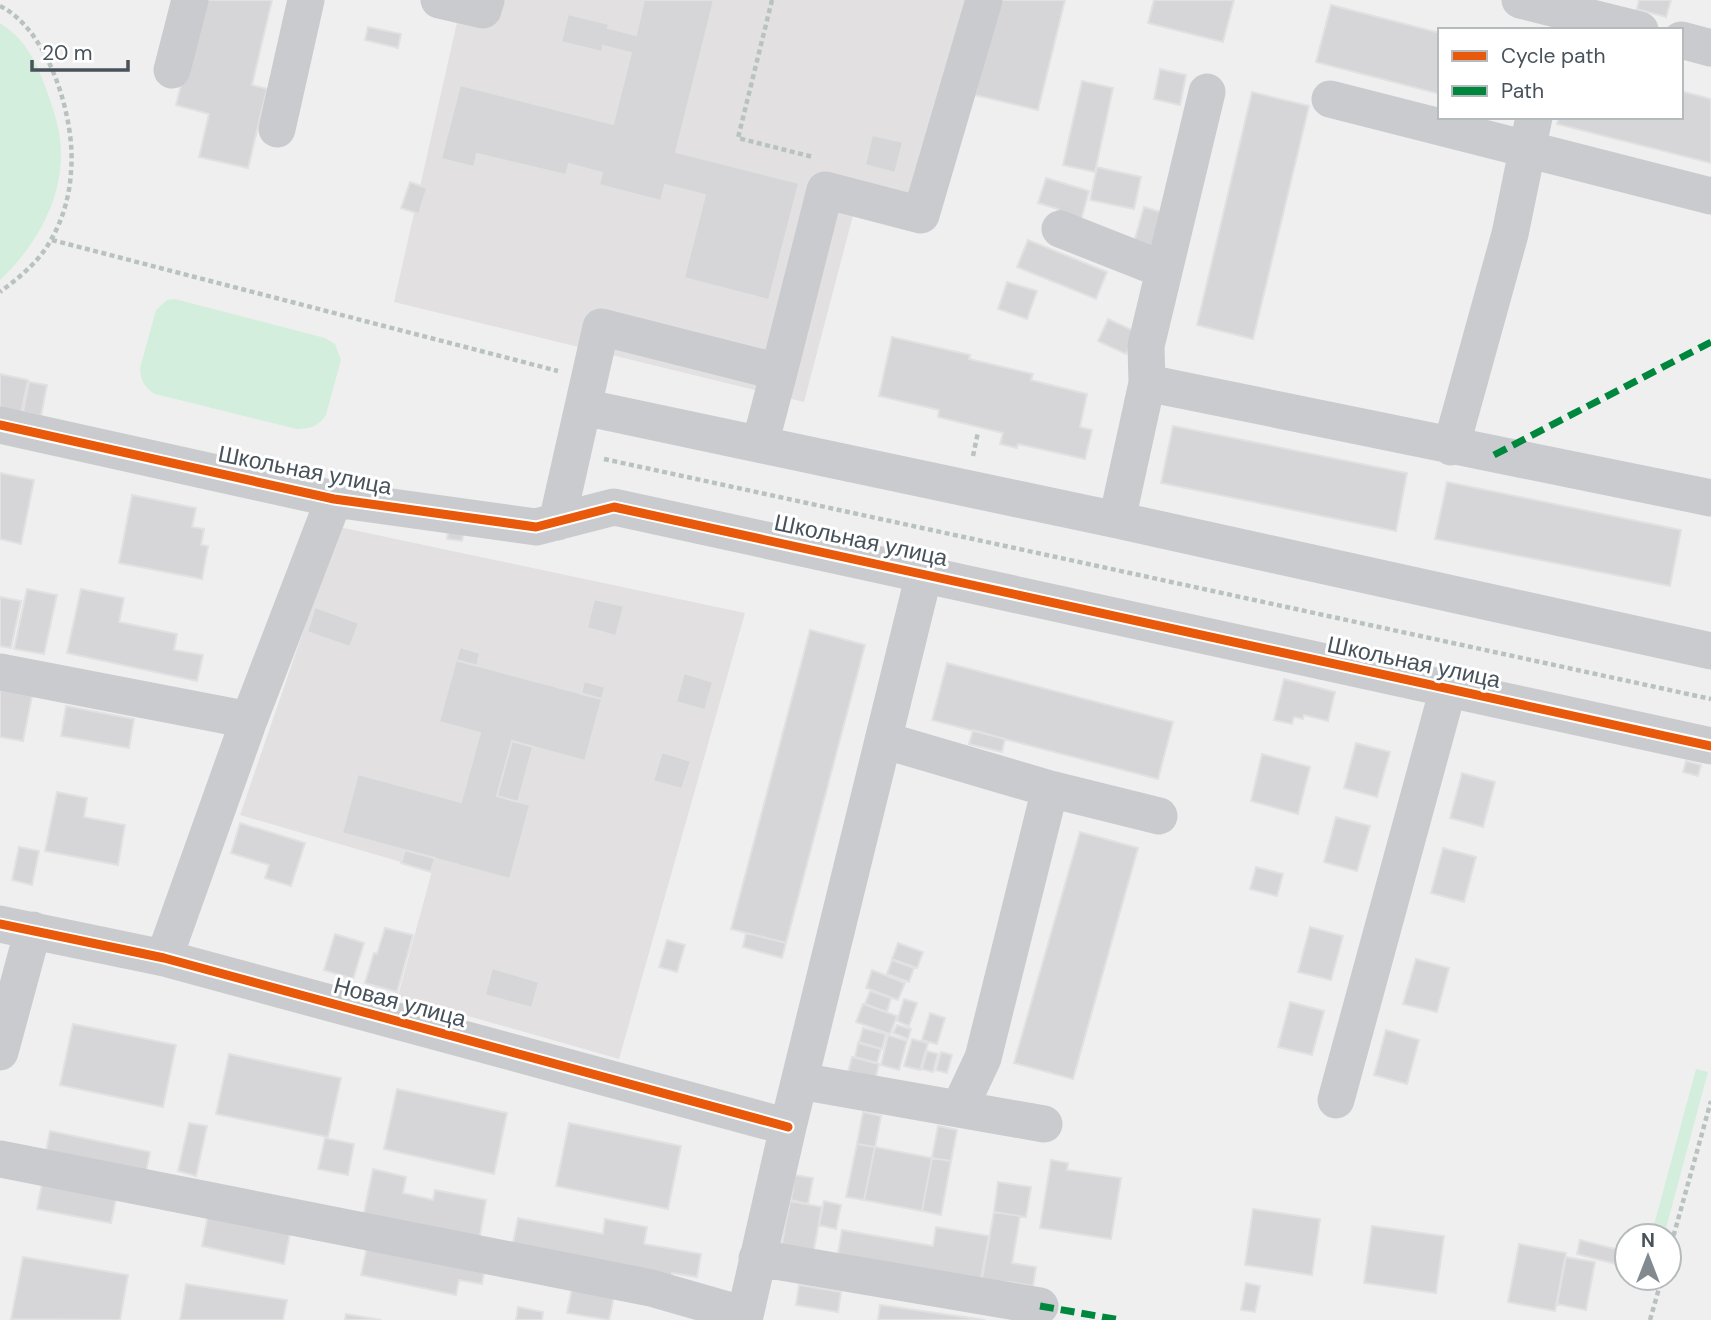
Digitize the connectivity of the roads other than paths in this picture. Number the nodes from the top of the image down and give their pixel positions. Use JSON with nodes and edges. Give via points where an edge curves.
{"nodes":[{"id":1,"x":190,"y":0,"type":"edge"},
{"id":2,"x":306,"y":0,"type":"edge"},
{"id":3,"x":439,"y":0,"type":"edge"},
{"id":4,"x":486,"y":0,"type":"edge"},
{"id":5,"x":984,"y":0,"type":"edge"},
{"id":6,"x":1520,"y":0,"type":"edge"},
{"id":7,"x":1563,"y":12,"type":"edge"},
{"id":8,"x":1631,"y":28,"type":"edge"},
{"id":9,"x":1683,"y":41,"type":"edge"},
{"id":10,"x":1711,"y":48,"type":"edge"},
{"id":11,"x":172,"y":70,"type":"dead end"},
{"id":12,"x":1207,"y":92,"type":"dead end"},
{"id":13,"x":1330,"y":99,"type":"dead end"},
{"id":14,"x":1438,"y":118,"type":"edge"},
{"id":15,"x":1445,"y":119,"type":"edge"},
{"id":16,"x":277,"y":129,"type":"dead end"},
{"id":17,"x":1531,"y":134,"type":"edge"},
{"id":18,"x":1711,"y":196,"type":"edge"},
{"id":19,"x":1060,"y":229,"type":"dead end"},
{"id":20,"x":1164,"y":270,"type":"junction"},
{"id":21,"x":779,"y":372,"type":"junction"},
{"id":22,"x":1147,"y":383,"type":"junction"},
{"id":23,"x":586,"y":393,"type":"junction"},
{"id":24,"x":0,"y":425,"type":"edge"},
{"id":25,"x":760,"y":444,"type":"junction"},
{"id":26,"x":1451,"y":447,"type":"junction"},
{"id":27,"x":1711,"y":498,"type":"edge"},
{"id":28,"x":334,"y":499,"type":"junction"},
{"id":29,"x":1117,"y":520,"type":"junction"},
{"id":30,"x":557,"y":522,"type":"junction"},
{"id":31,"x":924,"y":573,"type":"junction"},
{"id":32,"x":1711,"y":651,"type":"edge"},
{"id":33,"x":0,"y":672,"type":"edge"},
{"id":34,"x":1448,"y":689,"type":"junction"},
{"id":35,"x":249,"y":720,"type":"junction"},
{"id":36,"x":883,"y":740,"type":"junction"},
{"id":37,"x":1711,"y":747,"type":"edge"},
{"id":38,"x":1050,"y":789,"type":"junction"},
{"id":39,"x":1159,"y":816,"type":"dead end"},
{"id":40,"x":17,"y":927,"type":"edge"},
{"id":41,"x":164,"y":958,"type":"junction"},
{"id":42,"x":0,"y":1052,"type":"edge"},
{"id":43,"x":800,"y":1081,"type":"junction"},
{"id":44,"x":1336,"y":1100,"type":"dead end"},
{"id":45,"x":959,"y":1109,"type":"junction"},
{"id":46,"x":1044,"y":1124,"type":"dead end"},
{"id":47,"x":788,"y":1127,"type":"junction"},
{"id":48,"x":0,"y":1159,"type":"edge"},
{"id":49,"x":757,"y":1258,"type":"junction"},
{"id":50,"x":1040,"y":1306,"type":"dead end"},
{"id":51,"x":745,"y":1317,"type":"edge"}],
"edges":[{"from":1,"to":11,"type":"street"},
{"from":2,"to":16,"type":"street"},
{"from":3,"to":4,"type":"street","via":[[483,10]]},
{"from":5,"to":21,"type":"street","via":[[921,215],[825,190]]},
{"from":6,"to":7,"type":"street"},
{"from":7,"to":8,"type":"street"},
{"from":9,"to":10,"type":"street"},
{"from":12,"to":20,"type":"street"},
{"from":13,"to":14,"type":"street"},
{"from":15,"to":17,"type":"street"},
{"from":17,"to":18,"type":"street"},
{"from":17,"to":26,"type":"street","via":[[1510,234]]},
{"from":19,"to":20,"type":"street"},
{"from":20,"to":22,"type":"street","via":[[1146,346]]},
{"from":21,"to":23,"type":"street","via":[[601,327]]},
{"from":21,"to":25,"type":"street"},
{"from":22,"to":26,"type":"street"},
{"from":22,"to":29,"type":"street"},
{"from":23,"to":25,"type":"street"},
{"from":23,"to":30,"type":"street"},
{"from":24,"to":28,"type":"street","name":"Школьная улица"},
{"from":25,"to":29,"type":"street"},
{"from":26,"to":27,"type":"street"},
{"from":28,"to":30,"type":"street","name":"Школьная улица","via":[[536,527]]},
{"from":28,"to":35,"type":"street"},
{"from":29,"to":32,"type":"street"},
{"from":30,"to":31,"type":"street","name":"Школьная улица","via":[[614,507]]},
{"from":31,"to":34,"type":"street","name":"Школьная улица"},
{"from":31,"to":36,"type":"street"},
{"from":33,"to":35,"type":"street"},
{"from":34,"to":37,"type":"street","name":"Школьная улица"},
{"from":34,"to":44,"type":"street"},
{"from":35,"to":41,"type":"street"},
{"from":36,"to":38,"type":"street"},
{"from":36,"to":43,"type":"street"},
{"from":38,"to":39,"type":"street"},
{"from":38,"to":45,"type":"street","via":[[983,1058]]},
{"from":40,"to":41,"type":"street","name":"Новая улица"},
{"from":40,"to":42,"type":"street"},
{"from":41,"to":47,"type":"street","name":"Новая улица"},
{"from":43,"to":45,"type":"street"},
{"from":43,"to":47,"type":"street"},
{"from":45,"to":46,"type":"street"},
{"from":47,"to":49,"type":"street"},
{"from":48,"to":51,"type":"street","via":[[651,1288]]},
{"from":49,"to":50,"type":"street"},
{"from":49,"to":51,"type":"street"}]}
